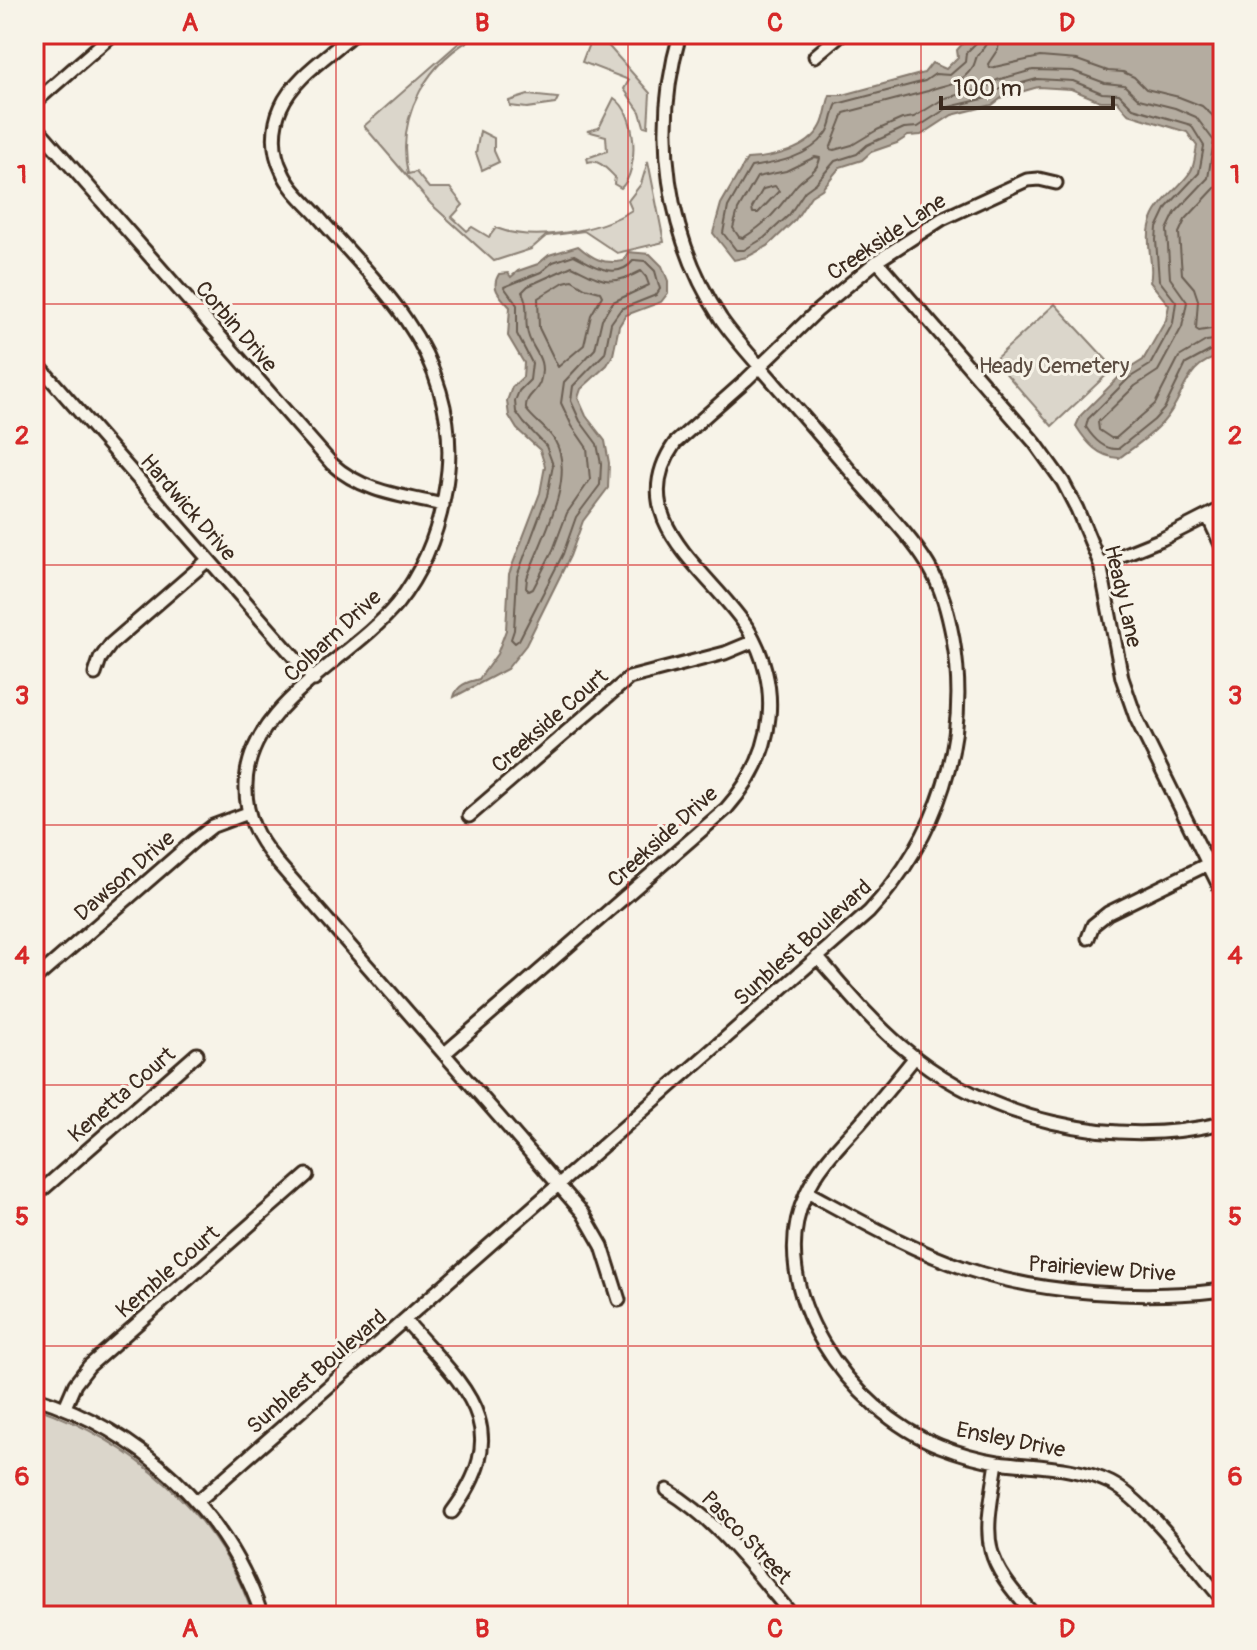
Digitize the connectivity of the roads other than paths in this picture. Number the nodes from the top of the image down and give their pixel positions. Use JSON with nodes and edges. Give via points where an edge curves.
{"nodes":[{"id":1,"x":113,"y":34,"type":"edge"},
{"id":2,"x":353,"y":34,"type":"edge"},
{"id":3,"x":680,"y":34,"type":"edge"},
{"id":4,"x":841,"y":34,"type":"edge"},
{"id":5,"x":815,"y":56,"type":"dead end"},
{"id":6,"x":34,"y":103,"type":"edge"},
{"id":7,"x":34,"y":124,"type":"edge"},
{"id":8,"x":1056,"y":183,"type":"dead end"},
{"id":9,"x":877,"y":261,"type":"junction"},
{"id":10,"x":34,"y":360,"type":"edge"},
{"id":11,"x":760,"y":367,"type":"junction"},
{"id":12,"x":443,"y":505,"type":"junction"},
{"id":13,"x":1223,"y":508,"type":"edge"},
{"id":14,"x":1208,"y":517,"type":"junction"},
{"id":15,"x":1223,"y":549,"type":"edge"},
{"id":16,"x":208,"y":560,"type":"junction"},
{"id":17,"x":1100,"y":564,"type":"junction"},
{"id":18,"x":754,"y":641,"type":"junction"},
{"id":19,"x":95,"y":674,"type":"dead end"},
{"id":20,"x":314,"y":680,"type":"junction"},
{"id":21,"x":248,"y":813,"type":"junction"},
{"id":22,"x":469,"y":816,"type":"dead end"},
{"id":23,"x":1208,"y":864,"type":"junction"},
{"id":24,"x":1223,"y":894,"type":"edge"},
{"id":25,"x":1088,"y":938,"type":"dead end"},
{"id":26,"x":817,"y":957,"type":"junction"},
{"id":27,"x":34,"y":980,"type":"edge"},
{"id":28,"x":197,"y":1054,"type":"dead end"},
{"id":29,"x":444,"y":1054,"type":"junction"},
{"id":30,"x":915,"y":1057,"type":"junction"},
{"id":31,"x":1223,"y":1123,"type":"edge"},
{"id":32,"x":307,"y":1175,"type":"dead end"},
{"id":33,"x":559,"y":1184,"type":"junction"},
{"id":34,"x":807,"y":1192,"type":"junction"},
{"id":35,"x":34,"y":1197,"type":"edge"},
{"id":36,"x":1223,"y":1290,"type":"edge"},
{"id":37,"x":619,"y":1300,"type":"dead end"},
{"id":38,"x":405,"y":1320,"type":"junction"},
{"id":39,"x":34,"y":1397,"type":"edge"},
{"id":40,"x":65,"y":1407,"type":"junction"},
{"id":41,"x":997,"y":1462,"type":"junction"},
{"id":42,"x":667,"y":1490,"type":"dead end"},
{"id":43,"x":197,"y":1502,"type":"junction"},
{"id":44,"x":452,"y":1512,"type":"dead end"},
{"id":45,"x":1223,"y":1600,"type":"edge"},
{"id":46,"x":262,"y":1616,"type":"edge"},
{"id":47,"x":793,"y":1616,"type":"edge"},
{"id":48,"x":1035,"y":1616,"type":"edge"}],
"edges":[{"from":1,"to":6,"type":"street"},
{"from":2,"to":12,"type":"street","name":"Colbarn Drive","via":[[288,93],[275,129],[276,155],[288,182],[400,311],[425,353],[446,426]]},
{"from":3,"to":11,"type":"street","name":"Sunblest Boulevard","via":[[666,114],[675,214],[709,297]]},
{"from":4,"to":5,"type":"street"},
{"from":7,"to":12,"type":"street","name":"Corbin Drive","via":[[332,464],[370,488]]},
{"from":8,"to":9,"type":"street","name":"Creekside Lane","via":[[1027,180],[995,193]]},
{"from":9,"to":11,"type":"street","name":"Creekside Lane"},
{"from":9,"to":17,"type":"street","name":"Heady Lane","via":[[1045,455],[1072,498]]},
{"from":10,"to":16,"type":"street","name":"Hardwick Drive"},
{"from":11,"to":18,"type":"street","name":"Creekside Drive","via":[[675,443],[658,487],[661,515],[670,533]]},
{"from":11,"to":26,"type":"street","name":"Sunblest Boulevard","via":[[926,562],[945,602],[957,668],[955,738],[929,827],[884,897]]},
{"from":12,"to":20,"type":"street","name":"Colbarn Drive","via":[[425,559],[397,603]]},
{"from":13,"to":14,"type":"street"},
{"from":14,"to":15,"type":"street"},
{"from":14,"to":17,"type":"street"},
{"from":16,"to":19,"type":"street","via":[[111,644]]},
{"from":16,"to":20,"type":"street","name":"Hardwick Drive"},
{"from":17,"to":23,"type":"street","name":"Heady Lane","via":[[1115,648],[1136,718]]},
{"from":18,"to":22,"type":"street","name":"Creekside Court","via":[[629,678]]},
{"from":18,"to":29,"type":"street","name":"Creekside Drive","via":[[767,677],[768,725],[758,762],[738,795]]},
{"from":20,"to":21,"type":"street","name":"Colbarn Drive","via":[[274,715],[254,744],[246,770]]},
{"from":21,"to":27,"type":"street","name":"Dawson Drive","via":[[213,826],[195,840]]},
{"from":21,"to":29,"type":"street","name":"Colbarn Drive","via":[[267,850]]},
{"from":23,"to":24,"type":"street","name":"Heady Lane"},
{"from":23,"to":25,"type":"street","via":[[1108,913],[1093,925]]},
{"from":26,"to":30,"type":"street"},
{"from":26,"to":33,"type":"street","name":"Sunblest Boulevard"},
{"from":28,"to":35,"type":"street","name":"Kenetta Court"},
{"from":29,"to":33,"type":"street","name":"Colbarn Drive"},
{"from":30,"to":31,"type":"street","via":[[982,1098],[1054,1123],[1131,1133]]},
{"from":30,"to":34,"type":"street","name":"Ensley Drive","via":[[828,1159]]},
{"from":32,"to":40,"type":"street","name":"Kemble Court","via":[[89,1366]]},
{"from":33,"to":37,"type":"street","name":"Colbarn Drive","via":[[598,1237]]},
{"from":33,"to":38,"type":"street","name":"Sunblest Boulevard"},
{"from":34,"to":36,"type":"street","name":"Prairieview Drive","via":[[924,1252],[1023,1284],[1094,1292]]},
{"from":34,"to":41,"type":"street","name":"Ensley Drive","via":[[795,1227],[796,1269],[806,1307],[828,1352],[857,1389],[898,1423],[940,1446]]},
{"from":38,"to":43,"type":"street","name":"Sunblest Boulevard"},
{"from":38,"to":44,"type":"street","via":[[468,1392],[482,1432],[477,1472]]},
{"from":39,"to":40,"type":"street"},
{"from":40,"to":43,"type":"street","via":[[136,1447]]},
{"from":41,"to":45,"type":"street","name":"Ensley Drive","via":[[1072,1471],[1117,1486]]},
{"from":41,"to":48,"type":"street","via":[[991,1555],[1001,1577]]},
{"from":42,"to":47,"type":"street","name":"Pasco Street","via":[[716,1527]]},
{"from":43,"to":46,"type":"street","via":[[230,1546]]}]}
